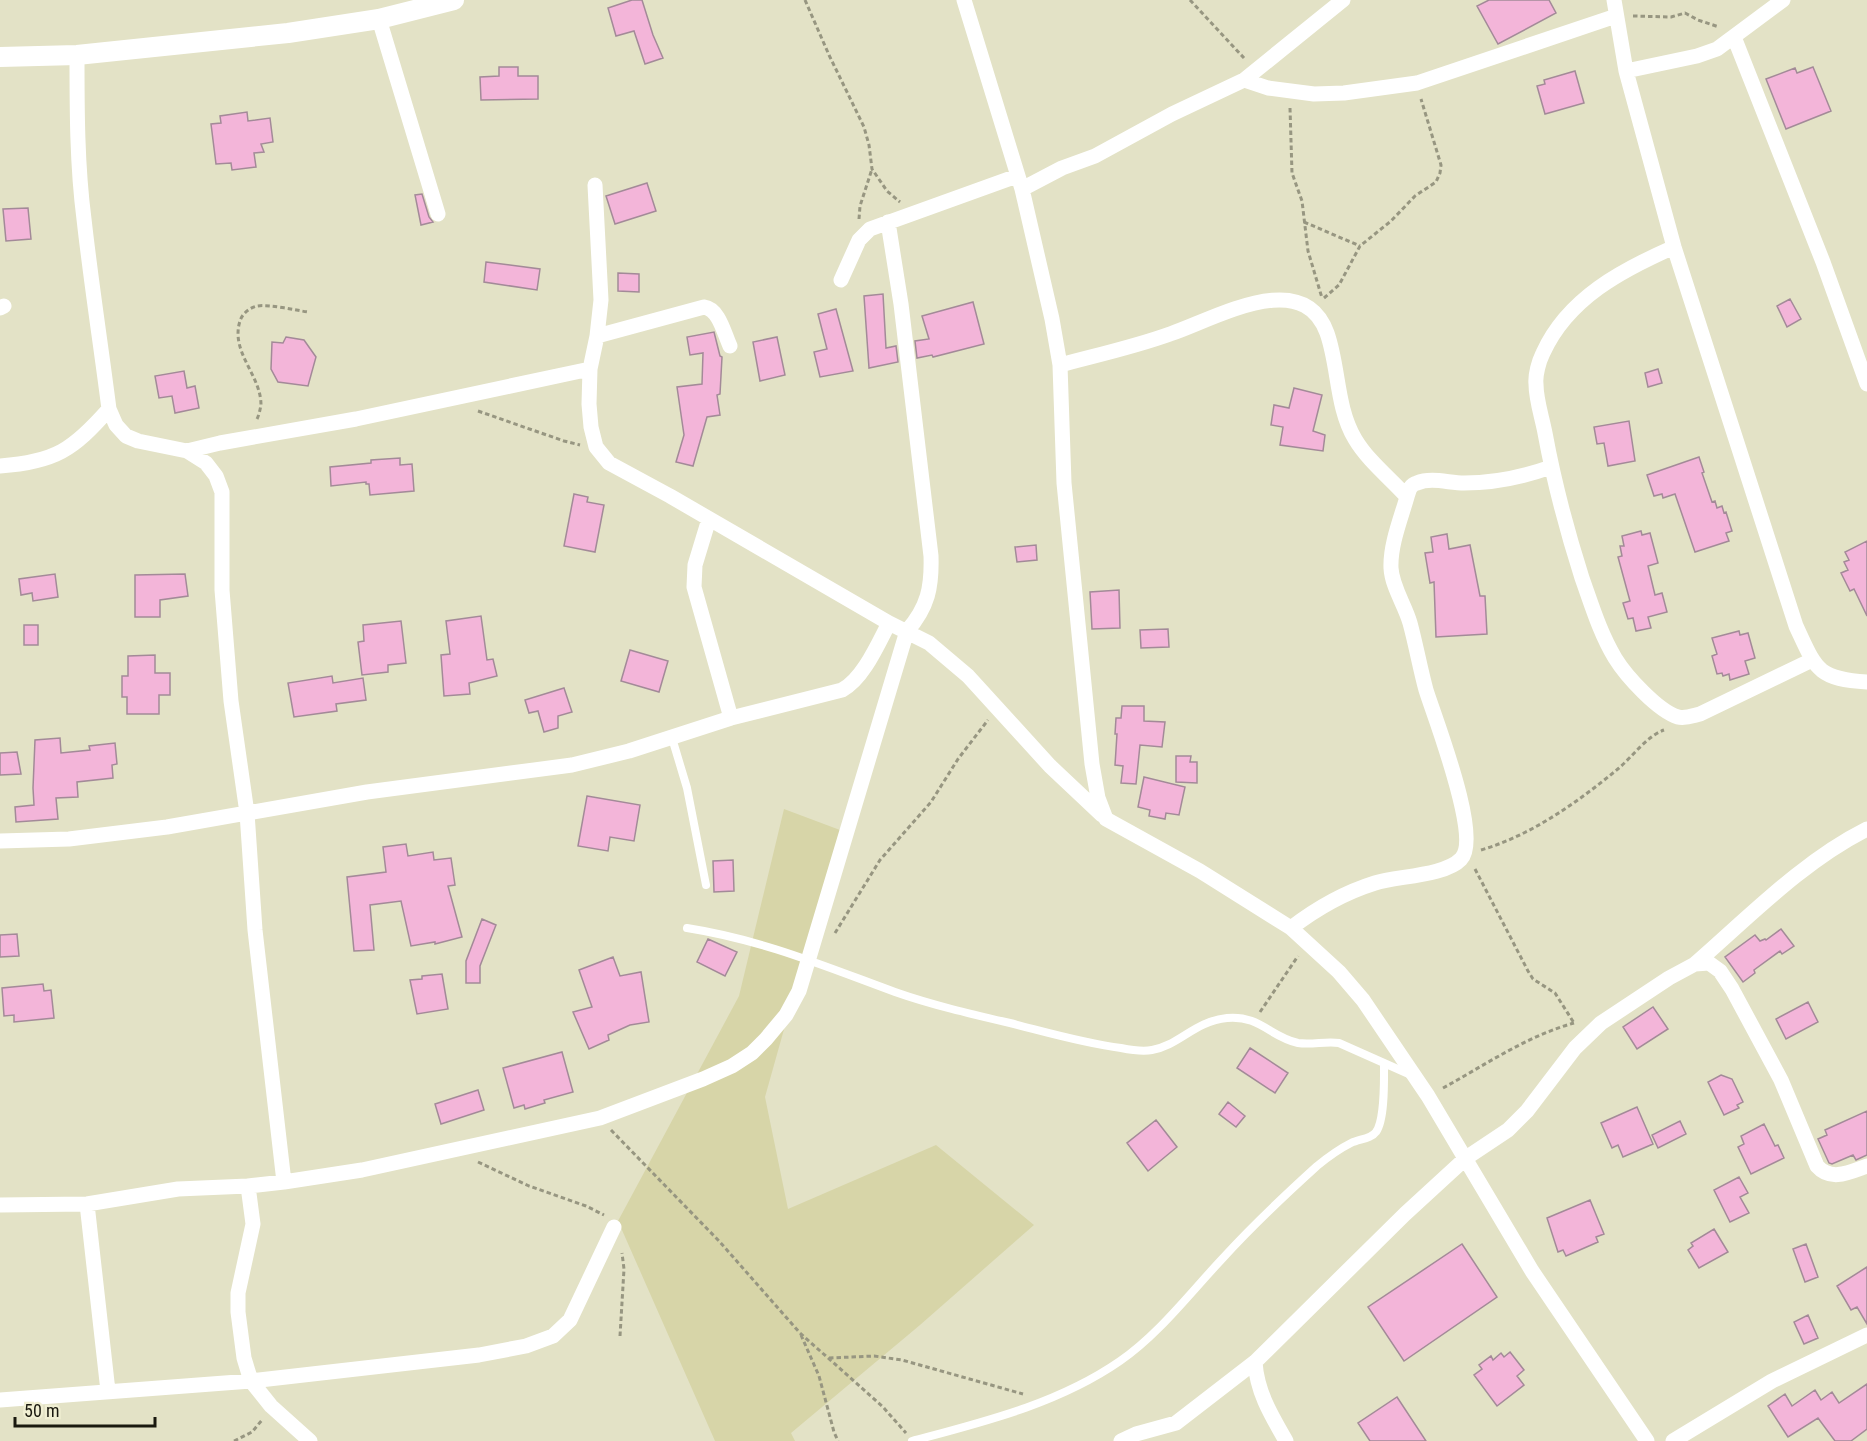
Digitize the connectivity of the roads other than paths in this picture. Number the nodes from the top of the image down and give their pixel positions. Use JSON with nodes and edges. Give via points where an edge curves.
{"nodes":[{"id":1,"x":454,"y":0,"type":"edge"},
{"id":2,"x":964,"y":0,"type":"edge"},
{"id":3,"x":1343,"y":0,"type":"edge"},
{"id":4,"x":1614,"y":0,"type":"edge"},
{"id":5,"x":1783,"y":0,"type":"edge"},
{"id":6,"x":1616,"y":16,"type":"junction"},
{"id":7,"x":379,"y":19,"type":"junction"},
{"id":8,"x":1737,"y":35,"type":"junction"},
{"id":9,"x":77,"y":55,"type":"junction"},
{"id":10,"x":0,"y":57,"type":"edge"},
{"id":11,"x":1626,"y":70,"type":"junction"},
{"id":12,"x":1250,"y":75,"type":"junction"},
{"id":13,"x":1020,"y":183,"type":"junction"},
{"id":14,"x":595,"y":185,"type":"dead end"},
{"id":15,"x":438,"y":214,"type":"dead end"},
{"id":16,"x":888,"y":222,"type":"junction"},
{"id":17,"x":1674,"y":247,"type":"junction"},
{"id":18,"x":841,"y":280,"type":"dead end"},
{"id":19,"x":597,"y":336,"type":"junction"},
{"id":20,"x":730,"y":346,"type":"dead end"},
{"id":21,"x":1060,"y":365,"type":"junction"},
{"id":22,"x":590,"y":369,"type":"junction"},
{"id":23,"x":1867,"y":384,"type":"edge"},
{"id":24,"x":109,"y":409,"type":"junction"},
{"id":25,"x":187,"y":451,"type":"junction"},
{"id":26,"x":0,"y":466,"type":"edge"},
{"id":27,"x":1551,"y":467,"type":"junction"},
{"id":28,"x":1407,"y":497,"type":"junction"},
{"id":29,"x":709,"y":519,"type":"junction"},
{"id":30,"x":889,"y":623,"type":"junction"},
{"id":31,"x":907,"y":631,"type":"junction"},
{"id":32,"x":1812,"y":660,"type":"junction"},
{"id":33,"x":1867,"y":682,"type":"edge"},
{"id":34,"x":731,"y":718,"type":"junction"},
{"id":35,"x":672,"y":738,"type":"junction"},
{"id":36,"x":247,"y":813,"type":"junction"},
{"id":37,"x":1106,"y":819,"type":"junction"},
{"id":38,"x":1867,"y":829,"type":"edge"},
{"id":39,"x":0,"y":841,"type":"edge"},
{"id":40,"x":706,"y":885,"type":"dead end"},
{"id":41,"x":687,"y":928,"type":"dead end"},
{"id":42,"x":1291,"y":928,"type":"junction"},
{"id":43,"x":810,"y":959,"type":"junction"},
{"id":44,"x":1695,"y":964,"type":"junction"},
{"id":45,"x":1384,"y":1065,"type":"junction"},
{"id":46,"x":1416,"y":1077,"type":"junction"},
{"id":47,"x":1466,"y":1158,"type":"junction"},
{"id":48,"x":1867,"y":1166,"type":"edge"},
{"id":49,"x":284,"y":1182,"type":"junction"},
{"id":50,"x":248,"y":1186,"type":"junction"},
{"id":51,"x":87,"y":1204,"type":"junction"},
{"id":52,"x":0,"y":1205,"type":"edge"},
{"id":53,"x":614,"y":1227,"type":"road end"},
{"id":54,"x":1867,"y":1335,"type":"edge"},
{"id":55,"x":1255,"y":1362,"type":"junction"},
{"id":56,"x":251,"y":1381,"type":"junction"},
{"id":57,"x":108,"y":1391,"type":"junction"},
{"id":58,"x":0,"y":1400,"type":"edge"},
{"id":59,"x":310,"y":1441,"type":"edge"},
{"id":60,"x":912,"y":1441,"type":"edge"},
{"id":61,"x":1121,"y":1441,"type":"edge"},
{"id":62,"x":1286,"y":1441,"type":"edge"},
{"id":63,"x":1647,"y":1441,"type":"edge"},
{"id":64,"x":1673,"y":1441,"type":"edge"}],
"edges":[{"from":1,"to":7,"type":"street"},
{"from":2,"to":13,"type":"street"},
{"from":3,"to":12,"type":"street"},
{"from":4,"to":6,"type":"street"},
{"from":5,"to":8,"type":"street"},
{"from":6,"to":11,"type":"street"},
{"from":6,"to":12,"type":"street","via":[[1417,83],[1344,93],[1289,92],[1268,88]]},
{"from":7,"to":9,"type":"street","via":[[288,33]]},
{"from":7,"to":15,"type":"street"},
{"from":8,"to":11,"type":"street","via":[[1717,49],[1697,56]]},
{"from":8,"to":23,"type":"street"},
{"from":9,"to":10,"type":"street"},
{"from":9,"to":24,"type":"street","via":[[83,218]]},
{"from":11,"to":17,"type":"street"},
{"from":12,"to":13,"type":"street","via":[[1095,156]]},
{"from":13,"to":16,"type":"street"},
{"from":13,"to":21,"type":"street"},
{"from":14,"to":19,"type":"street","via":[[601,300]]},
{"from":16,"to":18,"type":"street","via":[[864,234]]},
{"from":16,"to":31,"type":"street","via":[[931,555],[927,599]]},
{"from":17,"to":27,"type":"street","via":[[1616,274],[1590,293],[1560,324],[1542,354],[1535,382]]},
{"from":17,"to":32,"type":"street","via":[[1796,626]]},
{"from":19,"to":20,"type":"street","via":[[704,307],[716,313]]},
{"from":19,"to":22,"type":"street"},
{"from":21,"to":28,"type":"street","via":[[1169,335],[1262,300],[1315,303],[1315,311],[1327,332],[1354,438]]},
{"from":21,"to":37,"type":"street","via":[[1064,483],[1090,741],[1098,798]]},
{"from":22,"to":25,"type":"street"},
{"from":22,"to":29,"type":"street","via":[[589,404],[596,447],[609,463]]},
{"from":24,"to":25,"type":"street","via":[[126,436]]},
{"from":24,"to":26,"type":"street","via":[[65,451],[41,461]]},
{"from":25,"to":36,"type":"street","via":[[206,463],[222,492],[222,590],[231,701]]},
{"from":27,"to":28,"type":"street","via":[[1491,482],[1424,481],[1415,483]]},
{"from":27,"to":32,"type":"street","via":[[1596,619],[1630,678],[1670,713],[1685,718]]},
{"from":28,"to":42,"type":"street","via":[[1391,568],[1455,780],[1468,844],[1464,856],[1435,872],[1377,883],[1337,897]]},
{"from":29,"to":30,"type":"street"},
{"from":29,"to":34,"type":"street","via":[[695,565],[694,587]]},
{"from":30,"to":31,"type":"street"},
{"from":30,"to":34,"type":"street","via":[[851,685],[820,697]]},
{"from":31,"to":37,"type":"street","via":[[968,675],[1050,766]]},
{"from":31,"to":43,"type":"street"},
{"from":32,"to":33,"type":"street","via":[[1827,676]]},
{"from":34,"to":35,"type":"street"},
{"from":35,"to":36,"type":"street","via":[[572,765],[367,792]]},
{"from":35,"to":40,"type":"lane","via":[[687,788]]},
{"from":36,"to":39,"type":"street","via":[[80,838]]},
{"from":36,"to":49,"type":"street","via":[[255,930]]},
{"from":37,"to":42,"type":"street"},
{"from":38,"to":44,"type":"street","via":[[1785,884]]},
{"from":41,"to":43,"type":"lane","via":[[722,933]]},
{"from":42,"to":46,"type":"street","via":[[1340,972]]},
{"from":43,"to":45,"type":"lane","via":[[931,1003],[1120,1048],[1152,1051],[1202,1024],[1242,1018],[1288,1040],[1339,1043]]},
{"from":43,"to":49,"type":"street","via":[[799,991],[766,1039],[732,1066],[703,1079],[600,1118],[362,1170]]},
{"from":44,"to":47,"type":"street","via":[[1601,1023],[1575,1048],[1527,1111],[1508,1130]]},
{"from":44,"to":48,"type":"street","via":[[1709,963],[1732,989],[1781,1080],[1822,1172],[1838,1175]]},
{"from":45,"to":46,"type":"lane"},
{"from":45,"to":60,"type":"lane","via":[[1377,1131],[1316,1167],[1121,1361],[1044,1400],[981,1423]]},
{"from":46,"to":47,"type":"street"},
{"from":47,"to":55,"type":"street"},
{"from":47,"to":63,"type":"street","via":[[1532,1271]]},
{"from":49,"to":50,"type":"street"},
{"from":50,"to":51,"type":"street","via":[[178,1189]]},
{"from":50,"to":56,"type":"street","via":[[253,1224],[238,1293],[238,1312]]},
{"from":51,"to":52,"type":"street"},
{"from":51,"to":57,"type":"street"},
{"from":53,"to":56,"type":"street","via":[[570,1320],[553,1336],[479,1356]]},
{"from":54,"to":64,"type":"street","via":[[1772,1381]]},
{"from":55,"to":61,"type":"street","via":[[1176,1423]]},
{"from":55,"to":62,"type":"street","via":[[1260,1392]]},
{"from":56,"to":57,"type":"street"},
{"from":56,"to":59,"type":"street","via":[[271,1406]]},
{"from":57,"to":58,"type":"street"}]}
